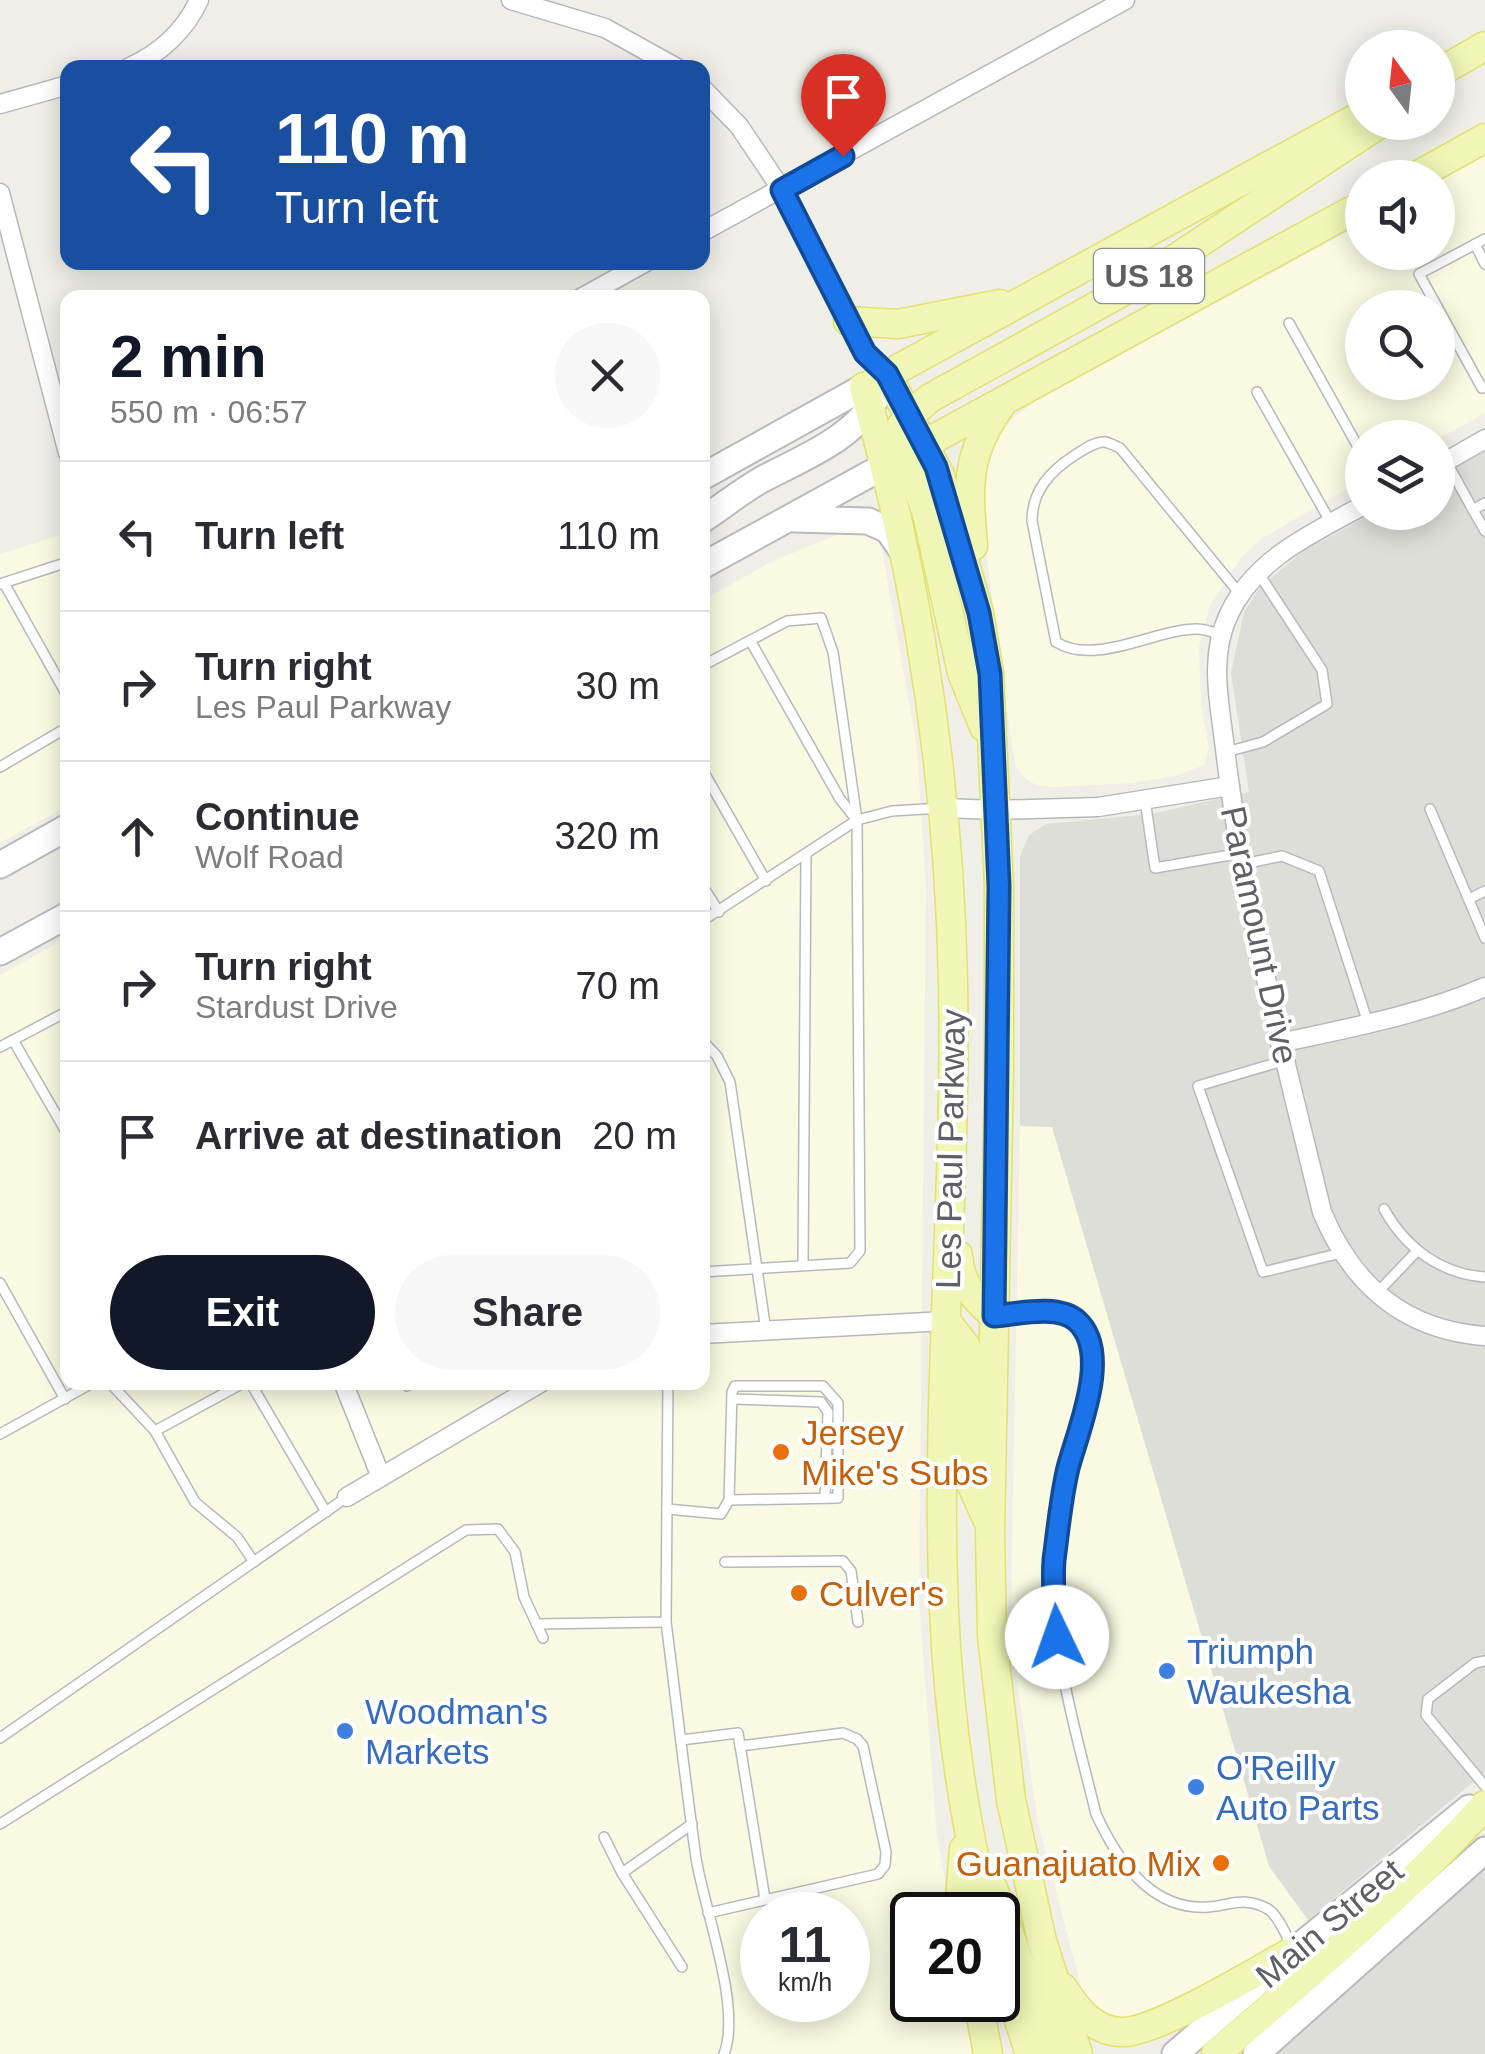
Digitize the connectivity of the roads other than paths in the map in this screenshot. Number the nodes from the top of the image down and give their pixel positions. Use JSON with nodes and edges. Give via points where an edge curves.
{"nodes":[{"id":1,"x":199,"y":0,"type":"edge"},
{"id":2,"x":511,"y":0,"type":"edge"},
{"id":3,"x":1125,"y":0,"type":"edge"},
{"id":4,"x":1105,"y":5,"type":"edge"},
{"id":5,"x":580,"y":9,"type":"edge"},
{"id":6,"x":1485,"y":46,"type":"edge"},
{"id":7,"x":142,"y":60,"type":"edge"},
{"id":8,"x":664,"y":60,"type":"edge"},
{"id":9,"x":1455,"y":63,"type":"edge"},
{"id":10,"x":60,"y":87,"type":"edge"},
{"id":11,"x":710,"y":96,"type":"edge"},
{"id":12,"x":0,"y":104,"type":"edge"},
{"id":13,"x":1345,"y":124,"type":"edge"},
{"id":14,"x":1485,"y":138,"type":"edge"},
{"id":15,"x":1355,"y":140,"type":"edge"},
{"id":16,"x":1445,"y":160,"type":"edge"},
{"id":17,"x":782,"y":190,"type":"junction"},
{"id":18,"x":0,"y":193,"type":"edge"},
{"id":19,"x":1345,"y":214,"type":"edge"},
{"id":20,"x":710,"y":228,"type":"edge"},
{"id":21,"x":1485,"y":239,"type":"edge"},
{"id":22,"x":1475,"y":244,"type":"junction"},
{"id":23,"x":1485,"y":264,"type":"edge"},
{"id":24,"x":632,"y":270,"type":"edge"},
{"id":25,"x":595,"y":290,"type":"edge"},
{"id":26,"x":1026,"y":299,"type":"junction"},
{"id":27,"x":848,"y":321,"type":"junction"},
{"id":28,"x":1289,"y":322,"type":"dead end"},
{"id":29,"x":1485,"y":387,"type":"edge"},
{"id":30,"x":874,"y":392,"type":"junction"},
{"id":31,"x":1256,"y":392,"type":"dead end"},
{"id":32,"x":1007,"y":397,"type":"junction"},
{"id":33,"x":60,"y":422,"type":"edge"},
{"id":34,"x":1345,"y":423,"type":"edge"},
{"id":35,"x":1485,"y":439,"type":"edge"},
{"id":36,"x":905,"y":442,"type":"junction"},
{"id":37,"x":1455,"y":456,"type":"edge"},
{"id":38,"x":710,"y":473,"type":"edge"},
{"id":39,"x":1455,"y":483,"type":"edge"},
{"id":40,"x":1485,"y":503,"type":"edge"},
{"id":41,"x":1473,"y":510,"type":"junction"},
{"id":42,"x":710,"y":515,"type":"edge"},
{"id":43,"x":1345,"y":515,"type":"edge"},
{"id":44,"x":789,"y":518,"type":"junction"},
{"id":45,"x":1331,"y":523,"type":"junction"},
{"id":46,"x":1485,"y":531,"type":"edge"},
{"id":47,"x":902,"y":552,"type":"junction"},
{"id":48,"x":710,"y":562,"type":"edge"},
{"id":49,"x":60,"y":565,"type":"edge"},
{"id":50,"x":1258,"y":572,"type":"junction"},
{"id":51,"x":2,"y":583,"type":"edge"},
{"id":52,"x":1240,"y":594,"type":"junction"},
{"id":53,"x":979,"y":613,"type":"junction"},
{"id":54,"x":1221,"y":634,"type":"junction"},
{"id":55,"x":751,"y":642,"type":"junction"},
{"id":56,"x":710,"y":662,"type":"edge"},
{"id":57,"x":60,"y":683,"type":"edge"},
{"id":58,"x":60,"y":732,"type":"edge"},
{"id":59,"x":992,"y":747,"type":"junction"},
{"id":60,"x":1226,"y":752,"type":"junction"},
{"id":61,"x":0,"y":766,"type":"edge"},
{"id":62,"x":710,"y":783,"type":"edge"},
{"id":63,"x":1230,"y":786,"type":"junction"},
{"id":64,"x":1145,"y":800,"type":"junction"},
{"id":65,"x":943,"y":808,"type":"junction"},
{"id":66,"x":996,"y":810,"type":"junction"},
{"id":67,"x":1430,"y":810,"type":"dead end"},
{"id":68,"x":857,"y":820,"type":"junction"},
{"id":69,"x":60,"y":831,"type":"edge"},
{"id":70,"x":806,"y":855,"type":"junction"},
{"id":71,"x":1242,"y":859,"type":"junction"},
{"id":72,"x":0,"y":865,"type":"edge"},
{"id":73,"x":766,"y":881,"type":"junction"},
{"id":74,"x":1485,"y":892,"type":"edge"},
{"id":75,"x":710,"y":898,"type":"edge"},
{"id":76,"x":1468,"y":899,"type":"junction"},
{"id":77,"x":719,"y":912,"type":"junction"},
{"id":78,"x":710,"y":917,"type":"edge"},
{"id":79,"x":60,"y":919,"type":"edge"},
{"id":80,"x":1485,"y":938,"type":"edge"},
{"id":81,"x":0,"y":952,"type":"edge"},
{"id":82,"x":1485,"y":987,"type":"edge"},
{"id":83,"x":60,"y":1016,"type":"edge"},
{"id":84,"x":1368,"y":1024,"type":"junction"},
{"id":85,"x":13,"y":1040,"type":"junction"},
{"id":86,"x":0,"y":1047,"type":"edge"},
{"id":87,"x":710,"y":1049,"type":"edge"},
{"id":88,"x":1283,"y":1051,"type":"junction"},
{"id":89,"x":951,"y":1065,"type":"junction"},
{"id":90,"x":60,"y":1121,"type":"edge"},
{"id":91,"x":1384,"y":1208,"type":"dead end"},
{"id":92,"x":1416,"y":1252,"type":"junction"},
{"id":93,"x":1341,"y":1253,"type":"junction"},
{"id":94,"x":803,"y":1264,"type":"junction"},
{"id":95,"x":756,"y":1266,"type":"junction"},
{"id":96,"x":710,"y":1271,"type":"edge"},
{"id":97,"x":1485,"y":1277,"type":"edge"},
{"id":98,"x":0,"y":1283,"type":"edge"},
{"id":99,"x":1376,"y":1293,"type":"junction"},
{"id":100,"x":994,"y":1316,"type":"junction"},
{"id":101,"x":946,"y":1322,"type":"junction"},
{"id":102,"x":766,"y":1331,"type":"junction"},
{"id":103,"x":710,"y":1334,"type":"edge"},
{"id":104,"x":1485,"y":1336,"type":"edge"},
{"id":105,"x":60,"y":1389,"type":"edge"},
{"id":106,"x":60,"y":1390,"type":"edge"},
{"id":107,"x":80,"y":1390,"type":"edge"},
{"id":108,"x":117,"y":1390,"type":"edge"},
{"id":109,"x":233,"y":1390,"type":"edge"},
{"id":110,"x":253,"y":1390,"type":"edge"},
{"id":111,"x":346,"y":1390,"type":"edge"},
{"id":112,"x":528,"y":1390,"type":"edge"},
{"id":113,"x":668,"y":1390,"type":"edge"},
{"id":114,"x":732,"y":1395,"type":"junction"},
{"id":115,"x":65,"y":1398,"type":"junction"},
{"id":116,"x":155,"y":1431,"type":"junction"},
{"id":117,"x":0,"y":1434,"type":"edge"},
{"id":118,"x":381,"y":1477,"type":"junction"},
{"id":119,"x":348,"y":1497,"type":"joint"},
{"id":120,"x":825,"y":1498,"type":"junction"},
{"id":121,"x":730,"y":1500,"type":"junction"},
{"id":122,"x":667,"y":1508,"type":"junction"},
{"id":123,"x":326,"y":1512,"type":"junction"},
{"id":124,"x":990,"y":1525,"type":"junction"},
{"id":125,"x":254,"y":1562,"type":"junction"},
{"id":126,"x":725,"y":1562,"type":"dead end"},
{"id":127,"x":666,"y":1622,"type":"junction"},
{"id":128,"x":858,"y":1622,"type":"dead end"},
{"id":129,"x":536,"y":1624,"type":"junction"},
{"id":130,"x":543,"y":1638,"type":"dead end"},
{"id":131,"x":1485,"y":1661,"type":"edge"},
{"id":132,"x":0,"y":1738,"type":"edge"},
{"id":133,"x":681,"y":1740,"type":"junction"},
{"id":134,"x":740,"y":1746,"type":"junction"},
{"id":135,"x":1485,"y":1786,"type":"edge"},
{"id":136,"x":1485,"y":1795,"type":"edge"},
{"id":137,"x":1485,"y":1805,"type":"edge"},
{"id":138,"x":0,"y":1824,"type":"edge"},
{"id":139,"x":692,"y":1824,"type":"junction"},
{"id":140,"x":969,"y":1831,"type":"junction"},
{"id":141,"x":604,"y":1838,"type":"dead end"},
{"id":142,"x":1485,"y":1850,"type":"edge"},
{"id":143,"x":622,"y":1872,"type":"junction"},
{"id":144,"x":764,"y":1892,"type":"edge"},
{"id":145,"x":800,"y":1892,"type":"edge"},
{"id":146,"x":962,"y":1892,"type":"edge"},
{"id":147,"x":983,"y":1892,"type":"edge"},
{"id":148,"x":740,"y":1906,"type":"edge"},
{"id":149,"x":708,"y":1913,"type":"junction"},
{"id":150,"x":1294,"y":1950,"type":"junction"},
{"id":151,"x":682,"y":1968,"type":"dead end"},
{"id":152,"x":1050,"y":1968,"type":"junction"},
{"id":153,"x":982,"y":2022,"type":"edge"},
{"id":154,"x":1020,"y":2022,"type":"edge"},
{"id":155,"x":724,"y":2054,"type":"edge"},
{"id":156,"x":988,"y":2054,"type":"edge"},
{"id":157,"x":1030,"y":2054,"type":"edge"},
{"id":158,"x":1052,"y":2054,"type":"edge"},
{"id":159,"x":1078,"y":2054,"type":"edge"},
{"id":160,"x":1175,"y":2054,"type":"edge"},
{"id":161,"x":1216,"y":2054,"type":"edge"},
{"id":162,"x":1256,"y":2054,"type":"edge"}],
"edges":[{"from":1,"to":7,"type":"street","via":[[178,33]]},
{"from":2,"to":5,"type":"street"},
{"from":3,"to":4,"type":"street"},
{"from":4,"to":17,"type":"street"},
{"from":5,"to":8,"type":"street"},
{"from":6,"to":9,"type":"main road"},
{"from":10,"to":12,"type":"street"},
{"from":11,"to":17,"type":"street"},
{"from":13,"to":26,"type":"main road"},
{"from":14,"to":16,"type":"main road"},
{"from":15,"to":36,"type":"main road","number":"US 18","via":[[1140,282],[942,390]]},
{"from":17,"to":20,"type":"street"},
{"from":17,"to":27,"type":"street"},
{"from":18,"to":33,"type":"street"},
{"from":19,"to":32,"type":"main road","number":"US 18"},
{"from":21,"to":22,"type":"lane"},
{"from":22,"to":23,"type":"lane"},
{"from":22,"to":29,"type":"lane","via":[[1419,274]]},
{"from":24,"to":25,"type":"street"},
{"from":26,"to":27,"type":"main road","via":[[898,324]]},
{"from":26,"to":30,"type":"main road"},
{"from":27,"to":30,"type":"street"},
{"from":28,"to":34,"type":"lane"},
{"from":30,"to":36,"type":"main road","name":"Les Paul Parkway"},
{"from":30,"to":36,"type":"main road","name":"Les Paul Parkway"},
{"from":30,"to":38,"type":"main road"},
{"from":30,"to":42,"type":"main road","via":[[838,438]]},
{"from":31,"to":45,"type":"lane"},
{"from":32,"to":36,"type":"main road","number":"US 18"},
{"from":32,"to":53,"type":"main road","number":"US 18","via":[[976,446],[971,467]]},
{"from":35,"to":37,"type":"street"},
{"from":36,"to":44,"type":"main road"},
{"from":36,"to":47,"type":"main road","name":"Les Paul Parkway"},
{"from":36,"to":53,"type":"main road","name":"Les Paul Parkway","via":[[940,475]]},
{"from":36,"to":59,"type":"main road","via":[[962,673]]},
{"from":39,"to":41,"type":"lane"},
{"from":40,"to":41,"type":"lane"},
{"from":41,"to":46,"type":"lane"},
{"from":43,"to":45,"type":"street","name":"Paramount Drive"},
{"from":44,"to":47,"type":"main road","via":[[868,520],[888,530]]},
{"from":44,"to":48,"type":"main road"},
{"from":45,"to":50,"type":"street","name":"Paramount Drive"},
{"from":47,"to":65,"type":"main road","name":"Les Paul Parkway"},
{"from":49,"to":51,"type":"lane"},
{"from":50,"to":52,"type":"street","name":"Paramount Drive"},
{"from":50,"to":60,"type":"lane","via":[[1322,670],[1327,704],[1263,742]]},
{"from":51,"to":57,"type":"lane"},
{"from":52,"to":54,"type":"street","name":"Paramount Drive"},
{"from":52,"to":54,"type":"lane","via":[[1120,448],[1104,442],[1086,448],[1056,467],[1040,488],[1032,521],[1056,642],[1067,648],[1124,647],[1196,629]]},
{"from":53,"to":59,"type":"main road","name":"Les Paul Parkway","number":"US 18","via":[[990,674]]},
{"from":54,"to":60,"type":"street","name":"Paramount Drive","via":[[1216,690]]},
{"from":55,"to":56,"type":"lane"},
{"from":55,"to":68,"type":"lane"},
{"from":55,"to":68,"type":"lane","via":[[786,620],[821,618]]},
{"from":58,"to":61,"type":"lane"},
{"from":59,"to":66,"type":"main road","name":"Les Paul Parkway","number":"US 18"},
{"from":60,"to":63,"type":"street","name":"Paramount Drive"},
{"from":62,"to":73,"type":"lane"},
{"from":63,"to":64,"type":"street"},
{"from":63,"to":71,"type":"street","name":"Paramount Drive"},
{"from":64,"to":66,"type":"street"},
{"from":64,"to":71,"type":"lane","via":[[1155,868]]},
{"from":65,"to":66,"type":"street"},
{"from":65,"to":68,"type":"lane"},
{"from":65,"to":89,"type":"main road","name":"Les Paul Parkway"},
{"from":66,"to":100,"type":"main road","name":"Les Paul Parkway","number":"US 18"},
{"from":67,"to":76,"type":"lane"},
{"from":68,"to":70,"type":"lane"},
{"from":68,"to":94,"type":"lane","via":[[860,1251],[850,1263]]},
{"from":69,"to":72,"type":"main road"},
{"from":70,"to":73,"type":"lane"},
{"from":70,"to":94,"type":"lane"},
{"from":71,"to":84,"type":"lane","via":[[1282,856],[1319,871]]},
{"from":71,"to":88,"type":"street","name":"Paramount Drive"},
{"from":73,"to":77,"type":"lane"},
{"from":74,"to":76,"type":"lane"},
{"from":75,"to":77,"type":"lane"},
{"from":76,"to":80,"type":"lane"},
{"from":77,"to":78,"type":"lane"},
{"from":79,"to":81,"type":"main road"},
{"from":82,"to":84,"type":"street"},
{"from":83,"to":85,"type":"lane"},
{"from":84,"to":88,"type":"street"},
{"from":85,"to":86,"type":"lane"},
{"from":85,"to":90,"type":"lane"},
{"from":87,"to":95,"type":"lane","via":[[730,1082]]},
{"from":88,"to":93,"type":"street","name":"Paramount Drive","via":[[1322,1212]]},
{"from":88,"to":93,"type":"lane","via":[[1198,1086],[1263,1272]]},
{"from":89,"to":100,"type":"main road","via":[[962,1110],[960,1275]]},
{"from":89,"to":101,"type":"main road","name":"Les Paul Parkway"},
{"from":91,"to":92,"type":"lane"},
{"from":92,"to":97,"type":"lane"},
{"from":92,"to":99,"type":"lane"},
{"from":93,"to":99,"type":"street","name":"Paramount Drive"},
{"from":94,"to":95,"type":"lane"},
{"from":95,"to":96,"type":"lane"},
{"from":95,"to":102,"type":"lane"},
{"from":98,"to":105,"type":"lane"},
{"from":99,"to":104,"type":"street","name":"Paramount Drive","via":[[1419,1320]]},
{"from":100,"to":124,"type":"main road","name":"Les Paul Parkway","number":"US 18"},
{"from":100,"to":150,"type":"lane","via":[[1049,1312],[1073,1317],[1087,1332],[1089,1396],[1068,1468],[1054,1604],[1060,1669],[1106,1837],[1139,1882],[1165,1900],[1194,1908],[1244,1899],[1272,1911]]},
{"from":101,"to":102,"type":"street"},
{"from":101,"to":124,"type":"main road","via":[[970,1362],[970,1481]]},
{"from":101,"to":140,"type":"main road","name":"Les Paul Parkway","via":[[944,1612]]},
{"from":102,"to":103,"type":"street"},
{"from":106,"to":115,"type":"lane"},
{"from":107,"to":115,"type":"lane"},
{"from":108,"to":116,"type":"lane"},
{"from":109,"to":116,"type":"lane"},
{"from":110,"to":123,"type":"lane"},
{"from":111,"to":118,"type":"street"},
{"from":112,"to":118,"type":"street"},
{"from":113,"to":122,"type":"lane"},
{"from":114,"to":120,"type":"lane","via":[[821,1402],[828,1412]]},
{"from":114,"to":120,"type":"lane","via":[[735,1386],[823,1386],[838,1404],[838,1498]]},
{"from":114,"to":121,"type":"lane"},
{"from":115,"to":117,"type":"lane"},
{"from":116,"to":125,"type":"lane","via":[[195,1502],[237,1536]]},
{"from":118,"to":119,"type":"street"},
{"from":119,"to":123,"type":"lane"},
{"from":120,"to":121,"type":"lane"},
{"from":121,"to":122,"type":"lane","via":[[721,1514]]},
{"from":122,"to":127,"type":"lane"},
{"from":123,"to":125,"type":"lane"},
{"from":124,"to":152,"type":"main road","name":"Les Paul Parkway","number":"US 18","via":[[992,1636],[1005,1760]]},
{"from":125,"to":132,"type":"lane"},
{"from":126,"to":128,"type":"lane","via":[[843,1561],[851,1571]]},
{"from":127,"to":129,"type":"lane"},
{"from":127,"to":133,"type":"lane"},
{"from":129,"to":130,"type":"lane"},
{"from":129,"to":138,"type":"lane","via":[[515,1552],[498,1529],[466,1530]]},
{"from":131,"to":135,"type":"lane","via":[[1428,1699],[1425,1708]]},
{"from":133,"to":134,"type":"lane","via":[[738,1733]]},
{"from":133,"to":139,"type":"lane"},
{"from":134,"to":144,"type":"lane"},
{"from":134,"to":145,"type":"lane","via":[[843,1734],[863,1746],[885,1865],[878,1874]]},
{"from":136,"to":150,"type":"main road","name":"Main Street"},
{"from":137,"to":161,"type":"main road","via":[[1386,1908]]},
{"from":139,"to":143,"type":"lane"},
{"from":139,"to":149,"type":"lane"},
{"from":140,"to":146,"type":"main road"},
{"from":140,"to":147,"type":"main road","name":"Les Paul Parkway"},
{"from":140,"to":158,"type":"main road"},
{"from":141,"to":143,"type":"lane"},
{"from":142,"to":162,"type":"main road","name":"Main Street"},
{"from":143,"to":151,"type":"lane"},
{"from":148,"to":149,"type":"lane"},
{"from":149,"to":155,"type":"lane","via":[[728,1999]]},
{"from":150,"to":152,"type":"main road","via":[[1129,2031],[1110,2030],[1084,2016]]},
{"from":150,"to":160,"type":"main road","name":"Main Street"},
{"from":152,"to":159,"type":"main road","name":"Les Paul Parkway","number":"US 18"},
{"from":153,"to":156,"type":"main road"},
{"from":154,"to":157,"type":"main road"}]}
